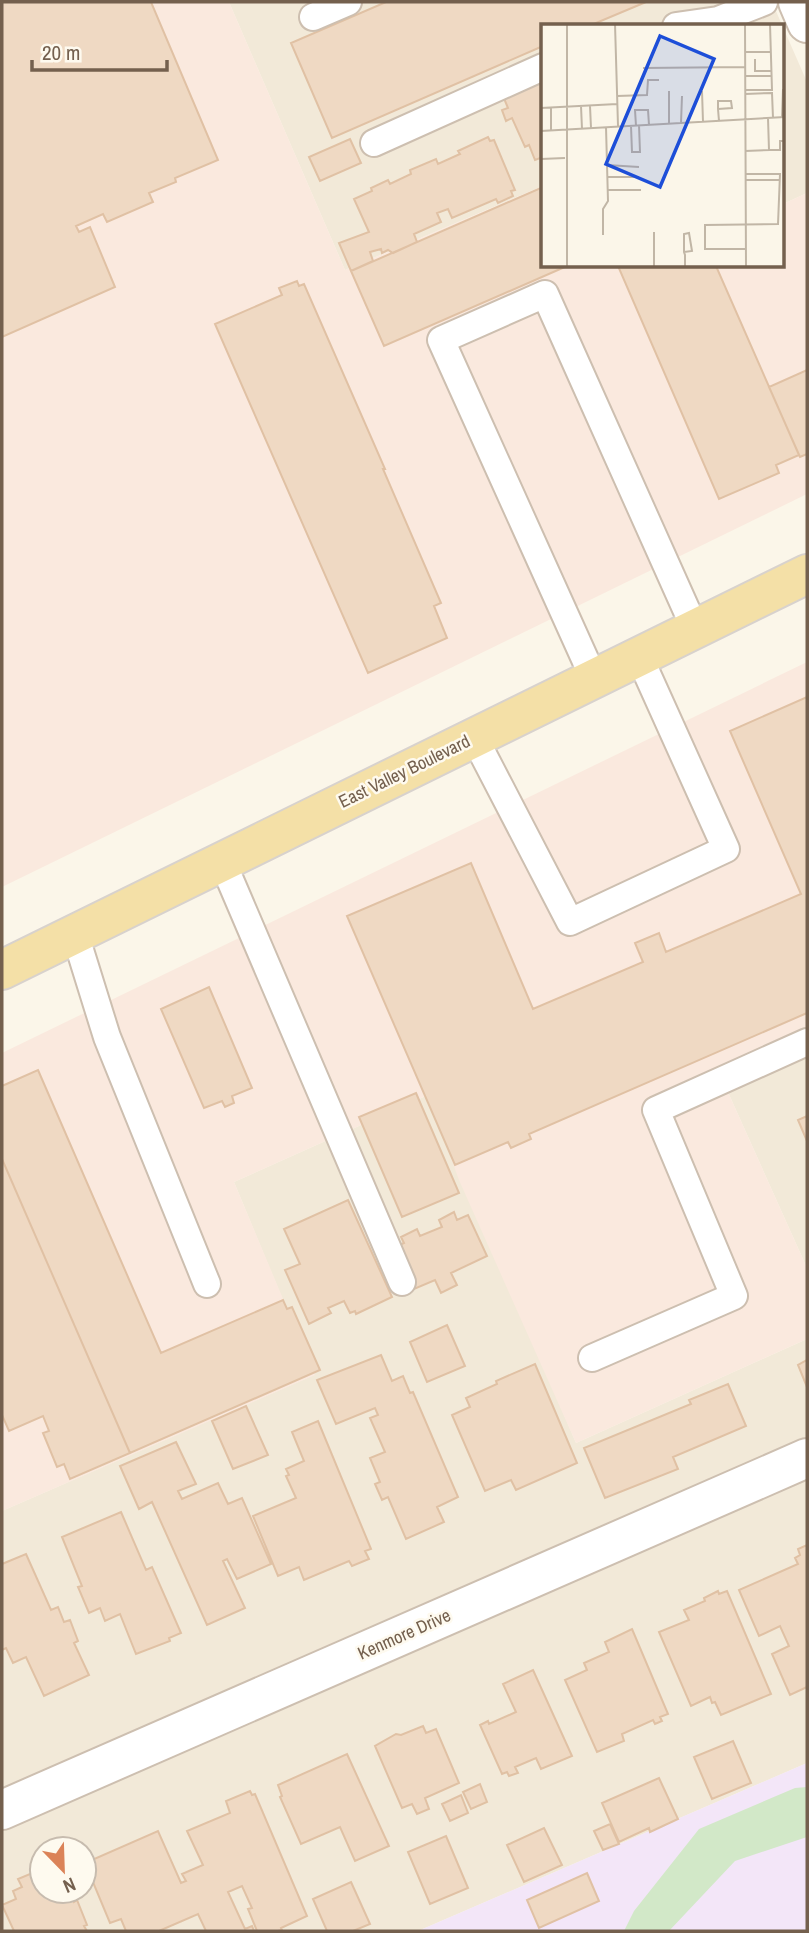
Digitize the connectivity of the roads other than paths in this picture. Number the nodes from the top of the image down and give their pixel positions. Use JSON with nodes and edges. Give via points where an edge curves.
{"nodes":[{"id":1,"x":348,"y":2,"type":"edge"},
{"id":2,"x":764,"y":2,"type":"edge"},
{"id":3,"x":798,"y":2,"type":"edge"},
{"id":4,"x":313,"y":17,"type":"dead end"},
{"id":5,"x":807,"y":23,"type":"edge"},
{"id":6,"x":690,"y":24,"type":"edge"},
{"id":7,"x":541,"y":68,"type":"edge"},
{"id":8,"x":374,"y":143,"type":"dead end"},
{"id":9,"x":807,"y":574,"type":"edge"},
{"id":10,"x":695,"y":629,"type":"junction"},
{"id":11,"x":639,"y":656,"type":"junction"},
{"id":12,"x":594,"y":679,"type":"junction"},
{"id":13,"x":474,"y":737,"type":"junction"},
{"id":14,"x":222,"y":861,"type":"junction"},
{"id":15,"x":75,"y":934,"type":"junction"},
{"id":16,"x":2,"y":970,"type":"edge"},
{"id":17,"x":807,"y":1042,"type":"edge"},
{"id":18,"x":402,"y":1282,"type":"dead end"},
{"id":19,"x":207,"y":1284,"type":"dead end"},
{"id":20,"x":592,"y":1358,"type":"dead end"},
{"id":21,"x":807,"y":1458,"type":"edge"},
{"id":22,"x":2,"y":1810,"type":"edge"}],
"edges":[{"from":1,"to":4,"type":"lane"},
{"from":2,"to":6,"type":"lane","via":[[718,20]]},
{"from":3,"to":5,"type":"street"},
{"from":7,"to":8,"type":"lane"},
{"from":9,"to":10,"type":"main road","name":"East Valley Boulevard"},
{"from":10,"to":11,"type":"main road","name":"East Valley Boulevard"},
{"from":10,"to":12,"type":"lane","via":[[545,294],[441,340]]},
{"from":11,"to":12,"type":"main road","name":"East Valley Boulevard"},
{"from":11,"to":13,"type":"lane","via":[[726,849],[570,922]]},
{"from":12,"to":13,"type":"main road","name":"East Valley Boulevard"},
{"from":13,"to":14,"type":"main road","name":"East Valley Boulevard"},
{"from":14,"to":15,"type":"main road","name":"East Valley Boulevard"},
{"from":14,"to":18,"type":"lane"},
{"from":15,"to":16,"type":"main road","name":"East Valley Boulevard"},
{"from":15,"to":19,"type":"lane","via":[[107,1037]]},
{"from":17,"to":20,"type":"lane","via":[[656,1110],[734,1296]]},
{"from":21,"to":22,"type":"street","name":"Kenmore Drive"}]}
